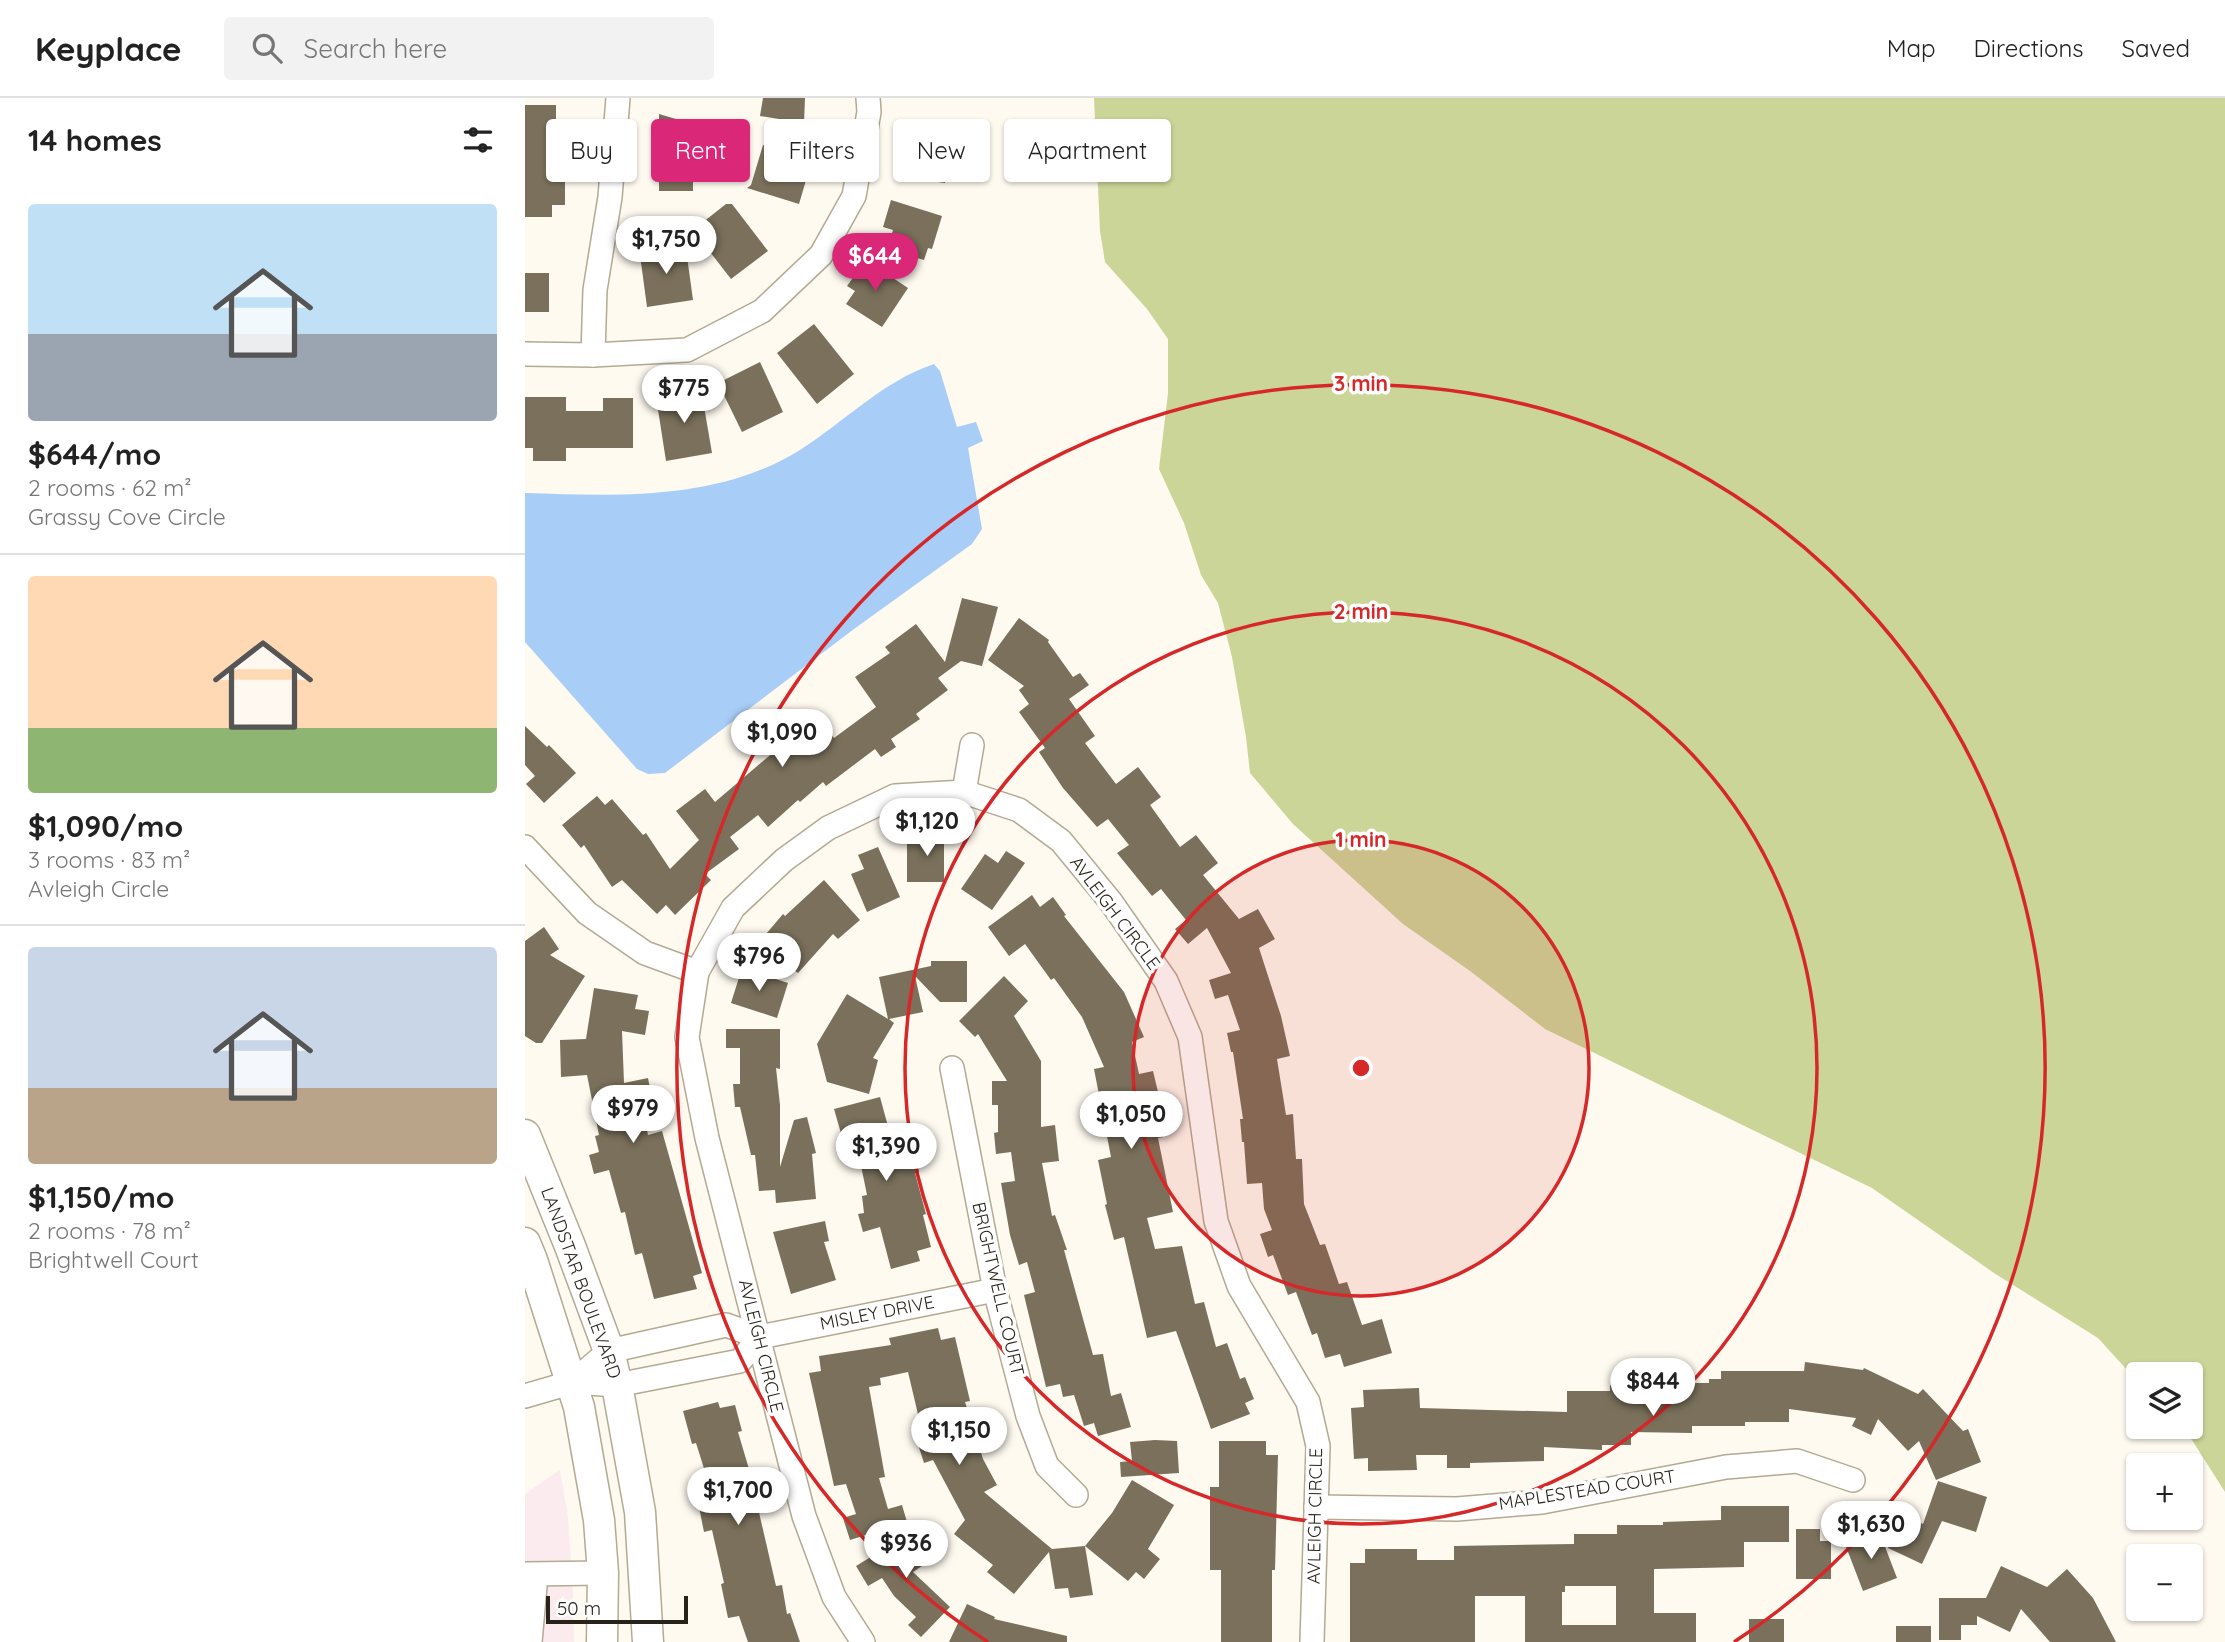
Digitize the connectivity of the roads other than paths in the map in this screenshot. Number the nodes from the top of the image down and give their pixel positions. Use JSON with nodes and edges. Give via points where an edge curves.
{"nodes":[{"id":1,"x":618,"y":98,"type":"edge"},
{"id":2,"x":868,"y":98,"type":"edge"},
{"id":3,"x":525,"y":354,"type":"edge"},
{"id":4,"x":593,"y":355,"type":"junction"},
{"id":5,"x":972,"y":745,"type":"dead end"},
{"id":6,"x":964,"y":792,"type":"junction"},
{"id":7,"x":525,"y":847,"type":"edge"},
{"id":8,"x":697,"y":972,"type":"junction"},
{"id":9,"x":952,"y":1068,"type":"dead end"},
{"id":10,"x":525,"y":1135,"type":"edge"},
{"id":11,"x":525,"y":1243,"type":"edge"},
{"id":12,"x":995,"y":1290,"type":"junction"},
{"id":13,"x":760,"y":1337,"type":"junction"},
{"id":14,"x":608,"y":1351,"type":"junction"},
{"id":15,"x":573,"y":1382,"type":"junction"},
{"id":16,"x":618,"y":1385,"type":"junction"},
{"id":17,"x":525,"y":1396,"type":"edge"},
{"id":18,"x":1853,"y":1480,"type":"dead end"},
{"id":19,"x":1076,"y":1495,"type":"dead end"},
{"id":20,"x":1316,"y":1507,"type":"junction"},
{"id":21,"x":603,"y":1573,"type":"junction"},
{"id":22,"x":530,"y":1575,"type":"edge"},
{"id":23,"x":530,"y":1642,"type":"edge"},
{"id":24,"x":602,"y":1642,"type":"edge"},
{"id":25,"x":648,"y":1642,"type":"edge"},
{"id":26,"x":863,"y":1642,"type":"edge"},
{"id":27,"x":1312,"y":1642,"type":"edge"}],
"edges":[{"from":1,"to":4,"type":"street","via":[[610,197],[595,290]]},
{"from":2,"to":4,"type":"street","via":[[854,196],[821,255],[772,302],[687,350]]},
{"from":3,"to":4,"type":"street"},
{"from":5,"to":6,"type":"street"},
{"from":6,"to":8,"type":"street","name":"AVLEIGH CIRCLE","via":[[895,796],[828,828],[784,860],[733,908]]},
{"from":6,"to":20,"type":"street","name":"AVLEIGH CIRCLE","via":[[1019,810],[1061,841],[1166,981],[1190,1037],[1216,1222],[1239,1286],[1308,1402],[1318,1446]]},
{"from":7,"to":8,"type":"street","via":[[587,913],[645,953]]},
{"from":8,"to":13,"type":"street","name":"AVLEIGH CIRCLE","via":[[687,1037],[707,1138]]},
{"from":9,"to":12,"type":"street","name":"BRIGHTWELL COURT"},
{"from":10,"to":14,"type":"main road","name":"LANDSTAR BOULEVARD"},
{"from":11,"to":15,"type":"main road"},
{"from":12,"to":13,"type":"street","name":"MISLEY DRIVE"},
{"from":12,"to":19,"type":"street","name":"BRIGHTWELL COURT","via":[[1028,1416],[1047,1466]]},
{"from":13,"to":14,"type":"street","via":[[726,1325]]},
{"from":13,"to":16,"type":"street","via":[[740,1361]]},
{"from":13,"to":26,"type":"street","name":"AVLEIGH CIRCLE","via":[[804,1517],[834,1597]]},
{"from":14,"to":15,"type":"street"},
{"from":14,"to":16,"type":"main road","name":"LANDSTAR BOULEVARD"},
{"from":15,"to":16,"type":"street"},
{"from":15,"to":17,"type":"street"},
{"from":15,"to":21,"type":"main road","via":[[599,1520]]},
{"from":16,"to":25,"type":"main road","name":"LANDSTAR BOULEVARD","via":[[640,1512]]},
{"from":18,"to":20,"type":"street","name":"MAPLESTEAD COURT","via":[[1797,1461],[1725,1467],[1542,1502],[1457,1509]]},
{"from":20,"to":27,"type":"street","name":"AVLEIGH CIRCLE"},
{"from":21,"to":22,"type":"street"},
{"from":21,"to":24,"type":"main road"},
{"from":22,"to":23,"type":"street"}]}
